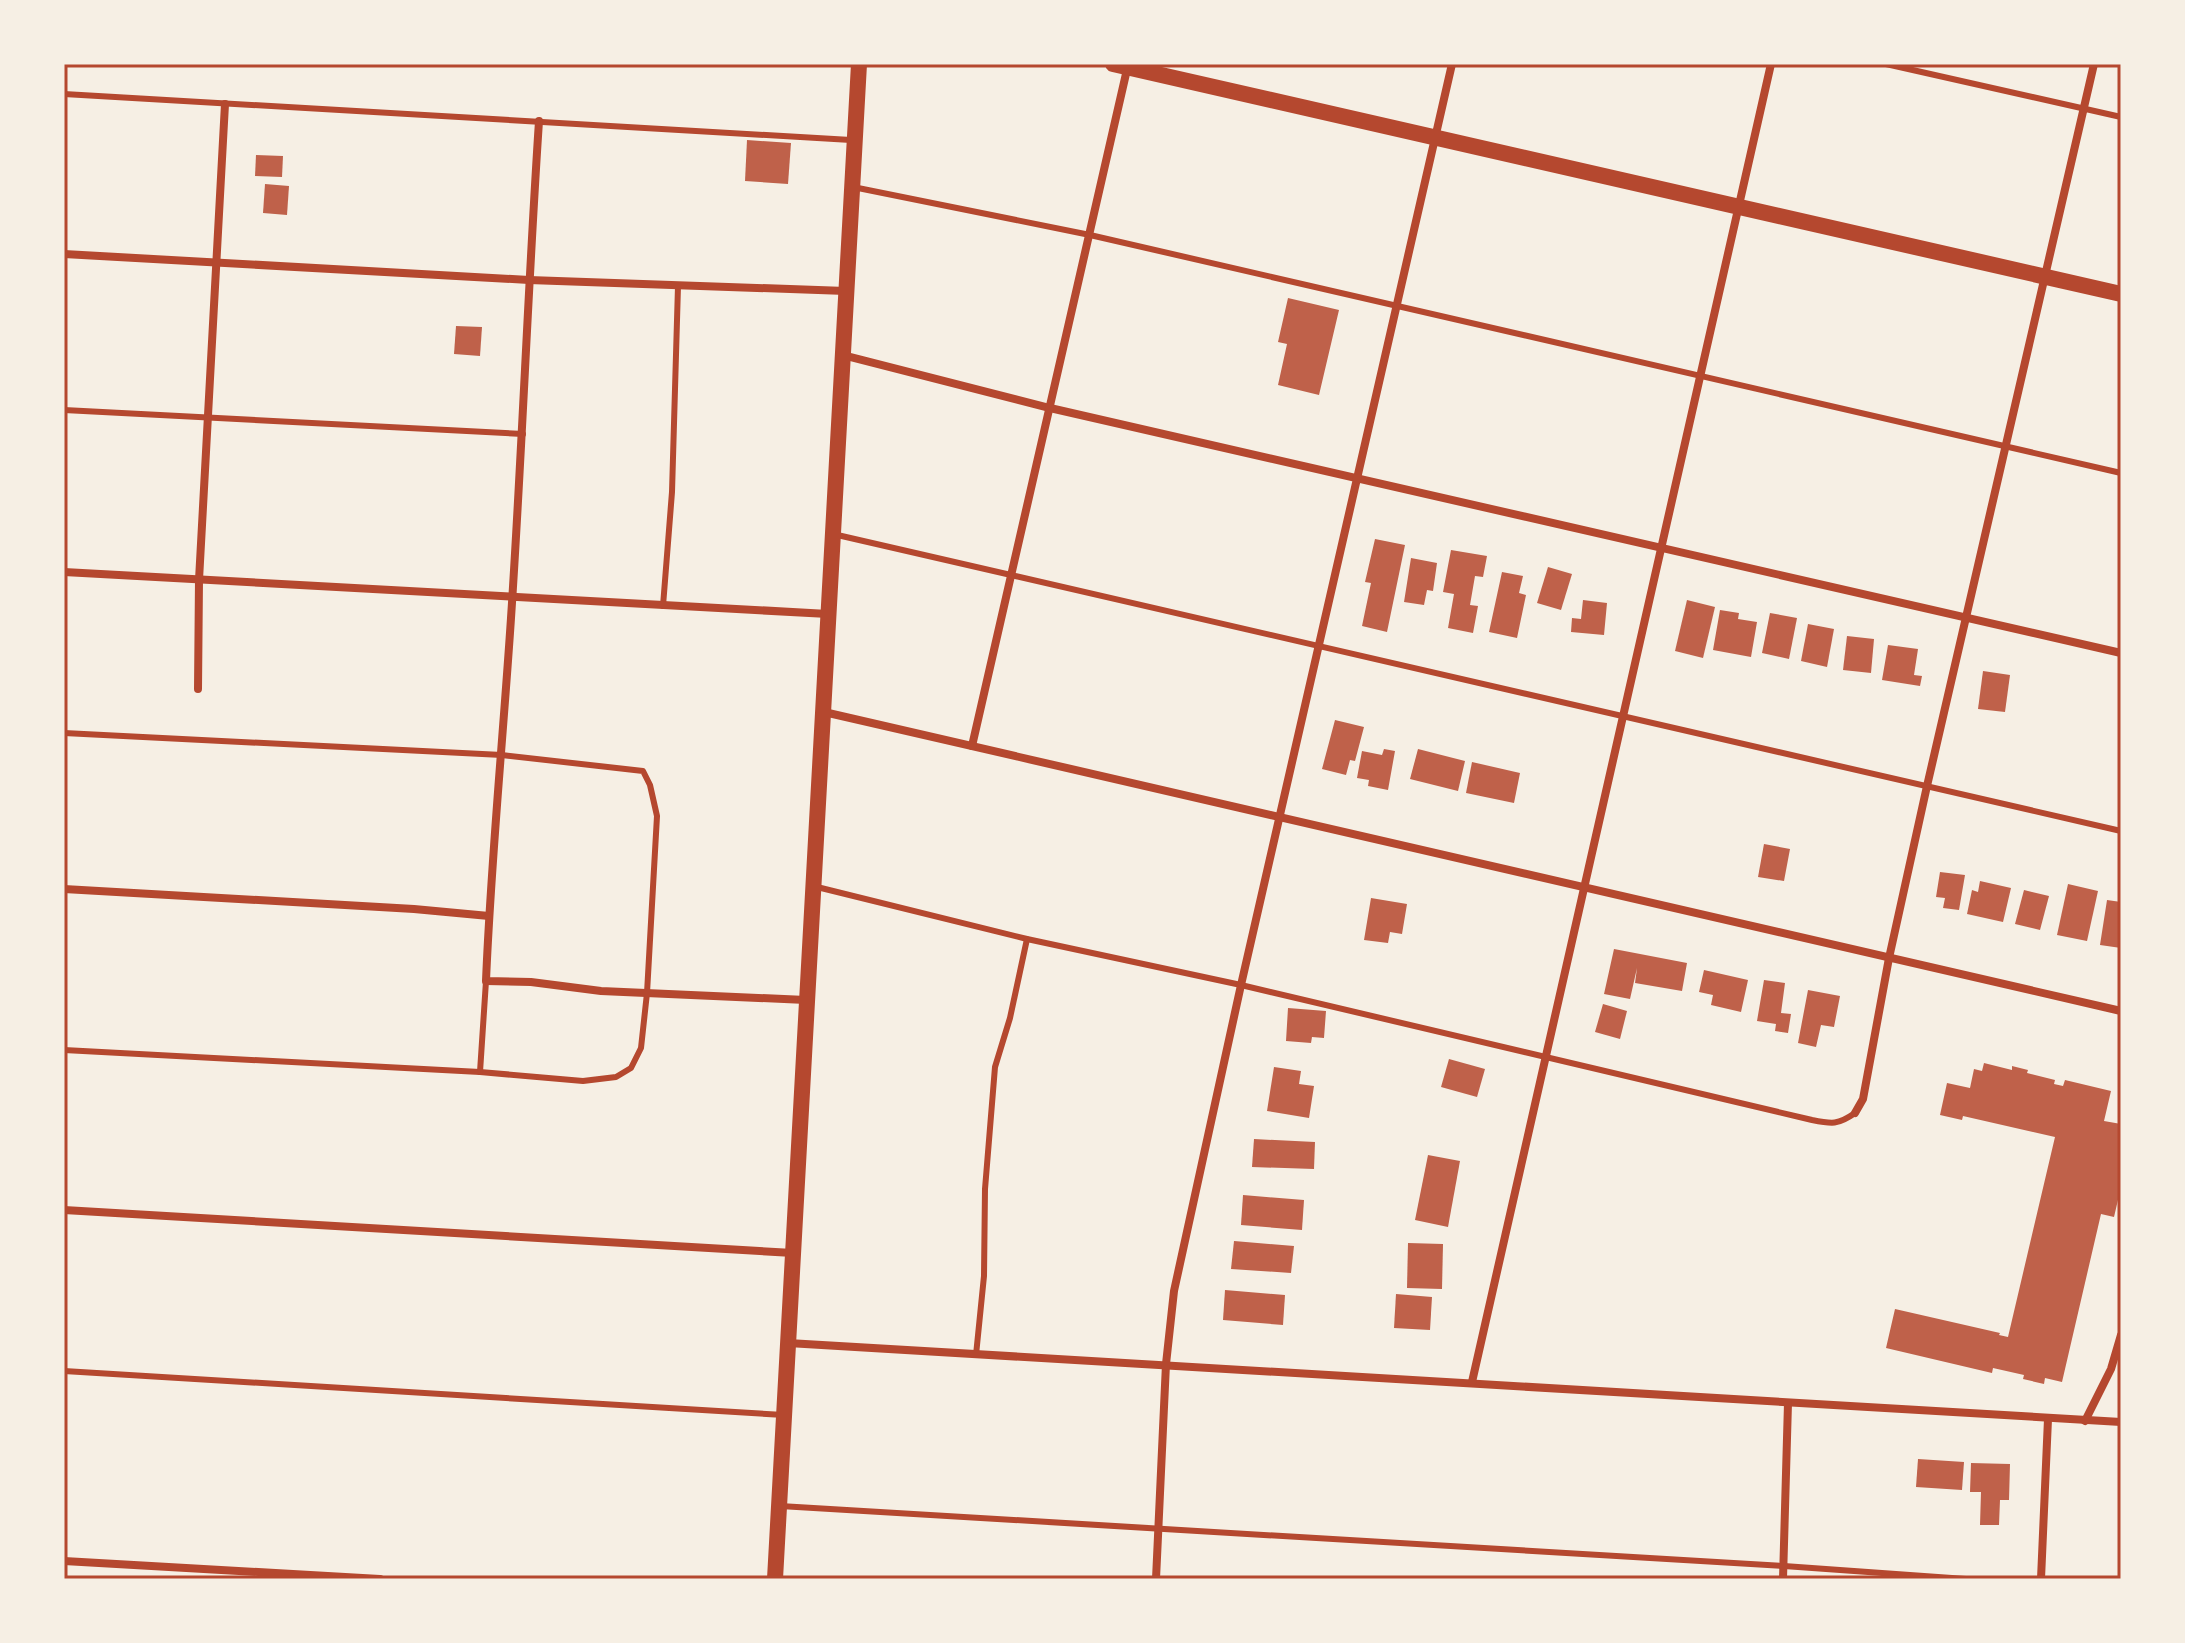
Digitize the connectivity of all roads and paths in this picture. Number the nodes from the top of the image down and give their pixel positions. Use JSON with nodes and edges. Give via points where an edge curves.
{"nodes":[{"id":1,"x":859,"y":64,"type":"edge"},
{"id":2,"x":1452,"y":64,"type":"edge"},
{"id":3,"x":1771,"y":64,"type":"edge"},
{"id":4,"x":1886,"y":64,"type":"edge"},
{"id":5,"x":2094,"y":64,"type":"edge"},
{"id":6,"x":1123,"y":65,"type":"edge"},
{"id":7,"x":64,"y":94,"type":"edge"},
{"id":8,"x":225,"y":104,"type":"junction"},
{"id":9,"x":2084,"y":110,"type":"junction"},
{"id":10,"x":2121,"y":117,"type":"edge"},
{"id":11,"x":539,"y":121,"type":"junction"},
{"id":12,"x":1435,"y":138,"type":"junction"},
{"id":13,"x":855,"y":140,"type":"junction"},
{"id":14,"x":853,"y":187,"type":"junction"},
{"id":15,"x":1739,"y":207,"type":"junction"},
{"id":16,"x":1090,"y":235,"type":"junction"},
{"id":17,"x":64,"y":254,"type":"edge"},
{"id":18,"x":217,"y":263,"type":"junction"},
{"id":19,"x":2046,"y":277,"type":"junction"},
{"id":20,"x":529,"y":280,"type":"junction"},
{"id":21,"x":678,"y":286,"type":"junction"},
{"id":22,"x":847,"y":291,"type":"junction"},
{"id":23,"x":2121,"y":294,"type":"edge"},
{"id":24,"x":1396,"y":306,"type":"junction"},
{"id":25,"x":843,"y":355,"type":"junction"},
{"id":26,"x":1700,"y":376,"type":"junction"},
{"id":27,"x":1050,"y":408,"type":"junction"},
{"id":28,"x":64,"y":410,"type":"edge"},
{"id":29,"x":208,"y":417,"type":"junction"},
{"id":30,"x":523,"y":434,"type":"junction"},
{"id":31,"x":2007,"y":447,"type":"junction"},
{"id":32,"x":2121,"y":473,"type":"edge"},
{"id":33,"x":1356,"y":479,"type":"junction"},
{"id":34,"x":833,"y":534,"type":"junction"},
{"id":35,"x":1661,"y":549,"type":"junction"},
{"id":36,"x":64,"y":572,"type":"edge"},
{"id":37,"x":1011,"y":576,"type":"junction"},
{"id":38,"x":199,"y":580,"type":"junction"},
{"id":39,"x":512,"y":597,"type":"junction"},
{"id":40,"x":663,"y":606,"type":"junction"},
{"id":41,"x":829,"y":614,"type":"junction"},
{"id":42,"x":1967,"y":618,"type":"junction"},
{"id":43,"x":1318,"y":646,"type":"junction"},
{"id":44,"x":2121,"y":653,"type":"edge"},
{"id":45,"x":198,"y":689,"type":"dead end"},
{"id":46,"x":823,"y":712,"type":"junction"},
{"id":47,"x":1623,"y":716,"type":"junction"},
{"id":48,"x":64,"y":733,"type":"edge"},
{"id":49,"x":972,"y":746,"type":"junction"},
{"id":50,"x":502,"y":755,"type":"junction"},
{"id":51,"x":1927,"y":786,"type":"junction"},
{"id":52,"x":1279,"y":817,"type":"junction"},
{"id":53,"x":2121,"y":831,"type":"edge"},
{"id":54,"x":813,"y":886,"type":"junction"},
{"id":55,"x":1584,"y":887,"type":"junction"},
{"id":56,"x":64,"y":889,"type":"edge"},
{"id":57,"x":489,"y":916,"type":"junction"},
{"id":58,"x":1027,"y":939,"type":"junction"},
{"id":59,"x":1889,"y":958,"type":"junction"},
{"id":60,"x":486,"y":981,"type":"junction"},
{"id":61,"x":1241,"y":985,"type":"junction"},
{"id":62,"x":647,"y":993,"type":"junction"},
{"id":63,"x":807,"y":1000,"type":"junction"},
{"id":64,"x":2121,"y":1011,"type":"edge"},
{"id":65,"x":64,"y":1050,"type":"edge"},
{"id":66,"x":1545,"y":1057,"type":"junction"},
{"id":67,"x":480,"y":1072,"type":"junction"},
{"id":68,"x":1855,"y":1113,"type":"joint"},
{"id":69,"x":64,"y":1210,"type":"edge"},
{"id":70,"x":793,"y":1253,"type":"junction"},
{"id":71,"x":2121,"y":1335,"type":"edge"},
{"id":72,"x":788,"y":1343,"type":"junction"},
{"id":73,"x":976,"y":1355,"type":"junction"},
{"id":74,"x":1166,"y":1364,"type":"junction"},
{"id":75,"x":64,"y":1371,"type":"edge"},
{"id":76,"x":1472,"y":1382,"type":"junction"},
{"id":77,"x":1788,"y":1403,"type":"junction"},
{"id":78,"x":784,"y":1415,"type":"junction"},
{"id":79,"x":2048,"y":1419,"type":"junction"},
{"id":80,"x":2085,"y":1421,"type":"junction"},
{"id":81,"x":2121,"y":1422,"type":"edge"},
{"id":82,"x":779,"y":1506,"type":"junction"},
{"id":83,"x":1159,"y":1529,"type":"junction"},
{"id":84,"x":64,"y":1561,"type":"edge"},
{"id":85,"x":1784,"y":1566,"type":"junction"},
{"id":86,"x":380,"y":1579,"type":"edge"},
{"id":87,"x":775,"y":1579,"type":"edge"},
{"id":88,"x":1156,"y":1579,"type":"edge"},
{"id":89,"x":1783,"y":1579,"type":"edge"},
{"id":90,"x":1966,"y":1579,"type":"edge"},
{"id":91,"x":2041,"y":1579,"type":"edge"}],
"edges":[{"from":1,"to":13,"type":"main road"},
{"from":2,"to":12,"type":"street"},
{"from":3,"to":15,"type":"street"},
{"from":4,"to":9,"type":"lane"},
{"from":5,"to":9,"type":"street"},
{"from":6,"to":12,"type":"main road"},
{"from":6,"to":16,"type":"street"},
{"from":7,"to":8,"type":"lane"},
{"from":8,"to":11,"type":"lane"},
{"from":8,"to":18,"type":"street"},
{"from":9,"to":10,"type":"lane"},
{"from":9,"to":19,"type":"street"},
{"from":11,"to":13,"type":"lane"},
{"from":11,"to":20,"type":"street"},
{"from":12,"to":15,"type":"main road"},
{"from":12,"to":24,"type":"street"},
{"from":13,"to":14,"type":"main road"},
{"from":14,"to":16,"type":"lane"},
{"from":14,"to":22,"type":"main road"},
{"from":15,"to":19,"type":"main road"},
{"from":15,"to":26,"type":"street"},
{"from":16,"to":24,"type":"lane"},
{"from":16,"to":27,"type":"street"},
{"from":17,"to":18,"type":"street"},
{"from":18,"to":20,"type":"street"},
{"from":18,"to":29,"type":"street"},
{"from":19,"to":23,"type":"main road"},
{"from":19,"to":31,"type":"street"},
{"from":20,"to":21,"type":"street"},
{"from":20,"to":30,"type":"street"},
{"from":21,"to":22,"type":"street"},
{"from":21,"to":40,"type":"lane"},
{"from":22,"to":25,"type":"main road"},
{"from":24,"to":26,"type":"lane"},
{"from":24,"to":33,"type":"street"},
{"from":25,"to":27,"type":"street"},
{"from":25,"to":34,"type":"main road"},
{"from":26,"to":31,"type":"lane"},
{"from":26,"to":35,"type":"street"},
{"from":27,"to":33,"type":"street"},
{"from":27,"to":37,"type":"street"},
{"from":28,"to":29,"type":"lane"},
{"from":29,"to":30,"type":"lane"},
{"from":29,"to":38,"type":"street"},
{"from":30,"to":39,"type":"street"},
{"from":31,"to":32,"type":"lane"},
{"from":31,"to":42,"type":"street"},
{"from":33,"to":35,"type":"street"},
{"from":33,"to":43,"type":"street"},
{"from":34,"to":37,"type":"lane"},
{"from":34,"to":41,"type":"main road"},
{"from":35,"to":42,"type":"street"},
{"from":35,"to":47,"type":"street"},
{"from":36,"to":38,"type":"street"},
{"from":37,"to":43,"type":"lane"},
{"from":37,"to":49,"type":"street"},
{"from":38,"to":39,"type":"street"},
{"from":38,"to":45,"type":"street"},
{"from":39,"to":40,"type":"street"},
{"from":39,"to":50,"type":"street"},
{"from":40,"to":41,"type":"street"},
{"from":41,"to":46,"type":"main road"},
{"from":42,"to":44,"type":"street"},
{"from":42,"to":51,"type":"street"},
{"from":43,"to":47,"type":"lane"},
{"from":43,"to":52,"type":"street"},
{"from":46,"to":49,"type":"street"},
{"from":46,"to":54,"type":"main road"},
{"from":47,"to":51,"type":"lane"},
{"from":47,"to":55,"type":"street"},
{"from":48,"to":50,"type":"lane"},
{"from":49,"to":52,"type":"street"},
{"from":50,"to":57,"type":"street"},
{"from":50,"to":62,"type":"lane","via":[[643,771],[657,816]]},
{"from":51,"to":53,"type":"lane"},
{"from":51,"to":59,"type":"street"},
{"from":52,"to":55,"type":"street"},
{"from":52,"to":61,"type":"street"},
{"from":54,"to":58,"type":"lane"},
{"from":54,"to":63,"type":"main road"},
{"from":55,"to":59,"type":"street"},
{"from":55,"to":66,"type":"street"},
{"from":56,"to":57,"type":"street"},
{"from":57,"to":60,"type":"street"},
{"from":58,"to":61,"type":"lane"},
{"from":58,"to":73,"type":"lane","via":[[995,1067]]},
{"from":59,"to":64,"type":"street"},
{"from":59,"to":68,"type":"street","via":[[1863,1099]]},
{"from":60,"to":62,"type":"street"},
{"from":60,"to":67,"type":"lane"},
{"from":61,"to":66,"type":"lane"},
{"from":61,"to":74,"type":"street","via":[[1174,1291]]},
{"from":62,"to":63,"type":"street"},
{"from":62,"to":67,"type":"lane","via":[[641,1048],[631,1068],[616,1077],[583,1081]]},
{"from":63,"to":70,"type":"main road"},
{"from":65,"to":67,"type":"lane"},
{"from":66,"to":68,"type":"lane","via":[[1832,1124]]},
{"from":66,"to":76,"type":"street"},
{"from":69,"to":70,"type":"street"},
{"from":70,"to":72,"type":"main road"},
{"from":71,"to":80,"type":"street"},
{"from":72,"to":73,"type":"street"},
{"from":72,"to":78,"type":"main road"},
{"from":73,"to":74,"type":"street"},
{"from":74,"to":76,"type":"street"},
{"from":74,"to":83,"type":"street"},
{"from":75,"to":78,"type":"lane"},
{"from":76,"to":77,"type":"street"},
{"from":77,"to":79,"type":"street"},
{"from":77,"to":85,"type":"street"},
{"from":78,"to":82,"type":"main road"},
{"from":79,"to":80,"type":"street"},
{"from":79,"to":91,"type":"street"},
{"from":80,"to":81,"type":"street"},
{"from":82,"to":83,"type":"lane"},
{"from":82,"to":87,"type":"main road"},
{"from":83,"to":85,"type":"lane"},
{"from":83,"to":88,"type":"street"},
{"from":84,"to":86,"type":"street"},
{"from":85,"to":89,"type":"street"},
{"from":85,"to":90,"type":"lane"}]}
